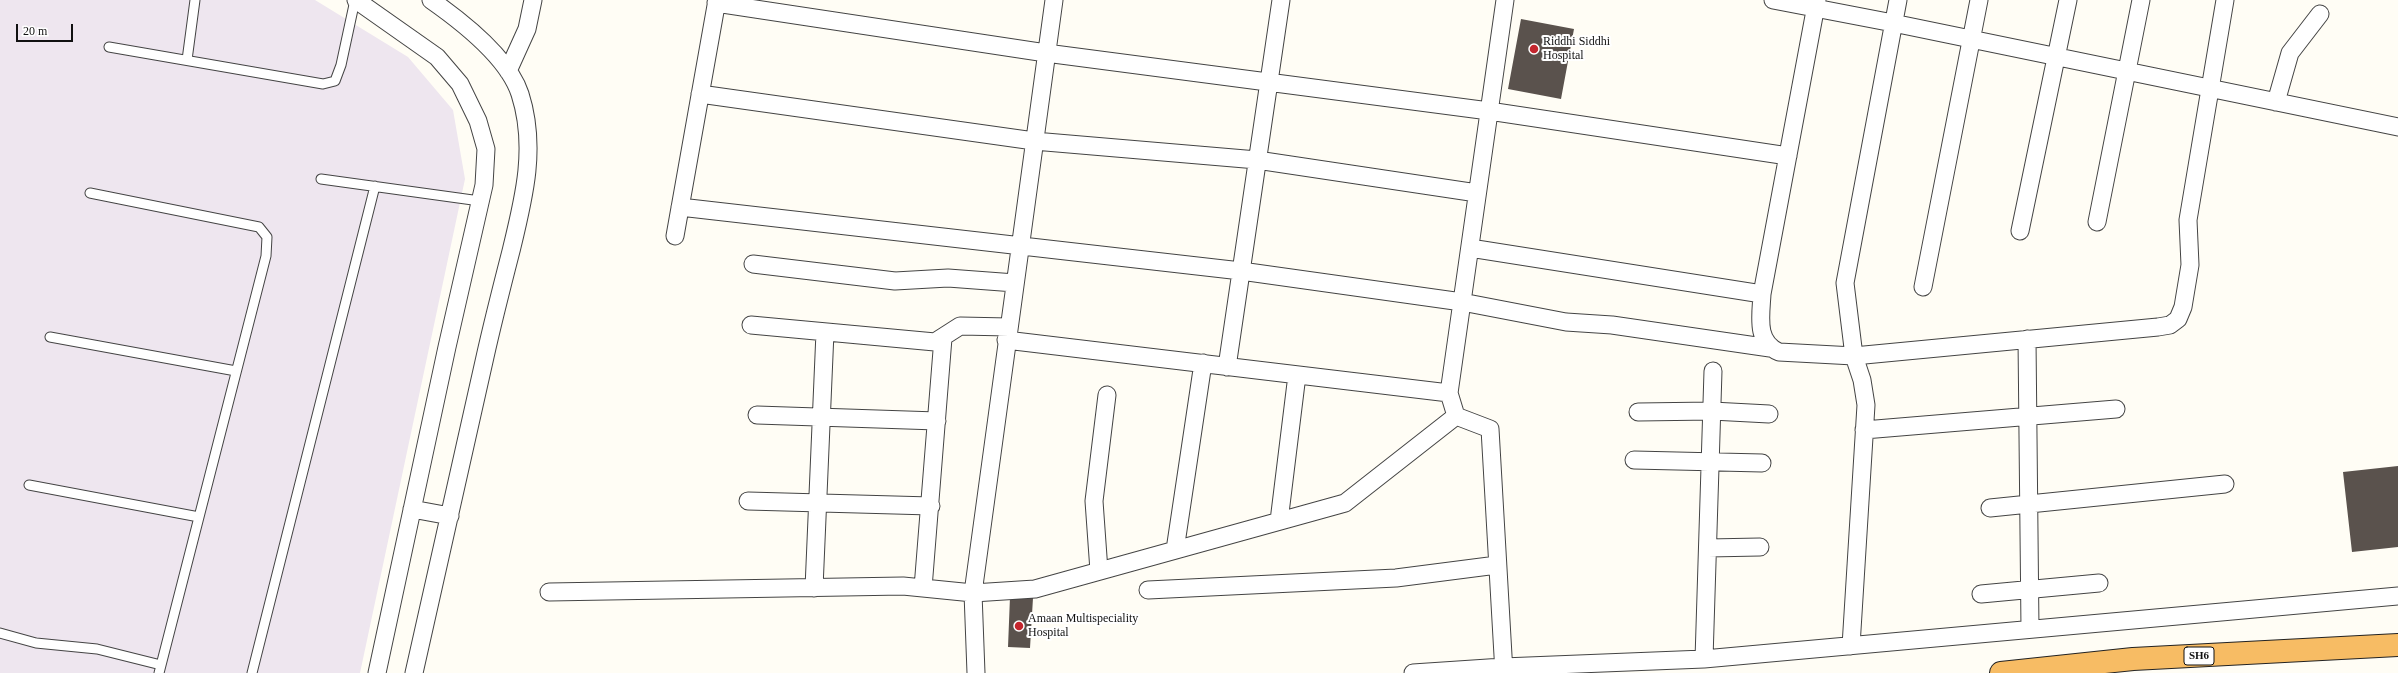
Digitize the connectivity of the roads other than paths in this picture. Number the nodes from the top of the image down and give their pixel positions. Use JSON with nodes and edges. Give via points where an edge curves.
{"nodes":[{"id":1,"x":195,"y":0,"type":"edge"},
{"id":2,"x":355,"y":0,"type":"edge"},
{"id":3,"x":431,"y":0,"type":"edge"},
{"id":4,"x":533,"y":0,"type":"edge"},
{"id":5,"x":1054,"y":0,"type":"edge"},
{"id":6,"x":1280,"y":0,"type":"edge"},
{"id":7,"x":1504,"y":0,"type":"edge"},
{"id":8,"x":1773,"y":0,"type":"edge"},
{"id":9,"x":1898,"y":0,"type":"edge"},
{"id":10,"x":1979,"y":0,"type":"edge"},
{"id":11,"x":2068,"y":0,"type":"edge"},
{"id":12,"x":2141,"y":0,"type":"edge"},
{"id":13,"x":2225,"y":0,"type":"edge"},
{"id":14,"x":717,"y":1,"type":"edge"},
{"id":15,"x":1816,"y":3,"type":"edge"},
{"id":16,"x":2320,"y":14,"type":"dead end"},
{"id":17,"x":1893,"y":23,"type":"junction"},
{"id":18,"x":1971,"y":39,"type":"junction"},
{"id":19,"x":109,"y":48,"type":"dead end"},
{"id":20,"x":1046,"y":53,"type":"junction"},
{"id":21,"x":2056,"y":56,"type":"junction"},
{"id":22,"x":187,"y":60,"type":"junction"},
{"id":23,"x":508,"y":71,"type":"junction"},
{"id":24,"x":2126,"y":71,"type":"junction"},
{"id":25,"x":1268,"y":82,"type":"junction"},
{"id":26,"x":2210,"y":88,"type":"junction"},
{"id":27,"x":700,"y":94,"type":"junction"},
{"id":28,"x":2276,"y":102,"type":"junction"},
{"id":29,"x":1489,"y":111,"type":"junction"},
{"id":30,"x":2398,"y":127,"type":"edge"},
{"id":31,"x":1034,"y":141,"type":"junction"},
{"id":32,"x":1788,"y":156,"type":"junction"},
{"id":33,"x":1257,"y":160,"type":"junction"},
{"id":34,"x":320,"y":178,"type":"dead end"},
{"id":35,"x":375,"y":186,"type":"junction"},
{"id":36,"x":90,"y":193,"type":"dead end"},
{"id":37,"x":1477,"y":193,"type":"junction"},
{"id":38,"x":480,"y":201,"type":"junction"},
{"id":39,"x":680,"y":207,"type":"junction"},
{"id":40,"x":2097,"y":222,"type":"dead end"},
{"id":41,"x":2020,"y":231,"type":"dead end"},
{"id":42,"x":675,"y":236,"type":"dead end"},
{"id":43,"x":1020,"y":245,"type":"junction"},
{"id":44,"x":1470,"y":248,"type":"junction"},
{"id":45,"x":753,"y":264,"type":"dead end"},
{"id":46,"x":1241,"y":271,"type":"junction"},
{"id":47,"x":1015,"y":283,"type":"junction"},
{"id":48,"x":1923,"y":287,"type":"dead end"},
{"id":49,"x":1762,"y":294,"type":"junction"},
{"id":50,"x":1462,"y":302,"type":"junction"},
{"id":51,"x":751,"y":325,"type":"dead end"},
{"id":52,"x":825,"y":332,"type":"junction"},
{"id":53,"x":1008,"y":334,"type":"junction"},
{"id":54,"x":50,"y":337,"type":"dead end"},
{"id":55,"x":943,"y":338,"type":"junction"},
{"id":56,"x":2027,"y":340,"type":"junction"},
{"id":57,"x":1770,"y":348,"type":"junction"},
{"id":58,"x":1854,"y":356,"type":"junction"},
{"id":59,"x":1203,"y":364,"type":"junction"},
{"id":60,"x":1227,"y":366,"type":"junction"},
{"id":61,"x":236,"y":371,"type":"junction"},
{"id":62,"x":1713,"y":371,"type":"dead end"},
{"id":63,"x":1297,"y":375,"type":"junction"},
{"id":64,"x":1449,"y":393,"type":"junction"},
{"id":65,"x":1107,"y":395,"type":"dead end"},
{"id":66,"x":2116,"y":409,"type":"dead end"},
{"id":67,"x":1712,"y":411,"type":"junction"},
{"id":68,"x":1638,"y":412,"type":"dead end"},
{"id":69,"x":1769,"y":414,"type":"dead end"},
{"id":70,"x":758,"y":415,"type":"dead end"},
{"id":71,"x":1456,"y":416,"type":"junction"},
{"id":72,"x":2027,"y":416,"type":"junction"},
{"id":73,"x":821,"y":417,"type":"junction"},
{"id":74,"x":937,"y":421,"type":"junction"},
{"id":75,"x":1864,"y":430,"type":"junction"},
{"id":76,"x":1634,"y":460,"type":"dead end"},
{"id":77,"x":1709,"y":463,"type":"junction"},
{"id":78,"x":1762,"y":463,"type":"dead end"},
{"id":79,"x":2226,"y":484,"type":"dead end"},
{"id":80,"x":29,"y":485,"type":"dead end"},
{"id":81,"x":748,"y":501,"type":"dead end"},
{"id":82,"x":817,"y":501,"type":"junction"},
{"id":83,"x":2029,"y":505,"type":"junction"},
{"id":84,"x":931,"y":506,"type":"junction"},
{"id":85,"x":1990,"y":508,"type":"dead end"},
{"id":86,"x":412,"y":509,"type":"junction"},
{"id":87,"x":450,"y":516,"type":"junction"},
{"id":88,"x":199,"y":517,"type":"junction"},
{"id":89,"x":1279,"y":521,"type":"junction"},
{"id":90,"x":1760,"y":547,"type":"dead end"},
{"id":91,"x":1708,"y":548,"type":"junction"},
{"id":92,"x":1174,"y":550,"type":"junction"},
{"id":93,"x":1498,"y":565,"type":"junction"},
{"id":94,"x":1099,"y":571,"type":"junction"},
{"id":95,"x":2099,"y":583,"type":"dead end"},
{"id":96,"x":814,"y":588,"type":"junction"},
{"id":97,"x":923,"y":588,"type":"junction"},
{"id":98,"x":1148,"y":590,"type":"dead end"},
{"id":99,"x":2030,"y":590,"type":"junction"},
{"id":100,"x":549,"y":592,"type":"dead end"},
{"id":101,"x":973,"y":593,"type":"junction"},
{"id":102,"x":1981,"y":594,"type":"dead end"},
{"id":103,"x":2398,"y":596,"type":"edge"},
{"id":104,"x":2030,"y":629,"type":"junction"},
{"id":105,"x":0,"y":634,"type":"edge"},
{"id":106,"x":2398,"y":645,"type":"edge"},
{"id":107,"x":1851,"y":646,"type":"junction"},
{"id":108,"x":1704,"y":659,"type":"junction"},
{"id":109,"x":160,"y":669,"type":"edge"},
{"id":110,"x":1504,"y":670,"type":"edge"},
{"id":111,"x":252,"y":673,"type":"edge"},
{"id":112,"x":377,"y":673,"type":"edge"},
{"id":113,"x":414,"y":673,"type":"edge"},
{"id":114,"x":976,"y":673,"type":"edge"},
{"id":115,"x":1413,"y":673,"type":"edge"},
{"id":116,"x":2002,"y":673,"type":"edge"}],
"edges":[{"from":1,"to":22,"type":"lane"},
{"from":2,"to":22,"type":"lane","via":[[335,81],[323,84]]},
{"from":2,"to":38,"type":"street","via":[[437,57],[460,84],[478,121],[486,149],[484,185]]},
{"from":3,"to":23,"type":"street","via":[[458,18]]},
{"from":4,"to":23,"type":"street","via":[[527,29]]},
{"from":5,"to":20,"type":"street"},
{"from":6,"to":25,"type":"street"},
{"from":7,"to":29,"type":"street"},
{"from":8,"to":15,"type":"street"},
{"from":9,"to":17,"type":"street"},
{"from":10,"to":18,"type":"street"},
{"from":11,"to":21,"type":"street"},
{"from":12,"to":24,"type":"street"},
{"from":13,"to":26,"type":"street"},
{"from":14,"to":20,"type":"street"},
{"from":14,"to":27,"type":"street"},
{"from":15,"to":17,"type":"street"},
{"from":15,"to":32,"type":"street"},
{"from":16,"to":28,"type":"street","via":[[2290,53]]},
{"from":17,"to":18,"type":"street"},
{"from":17,"to":58,"type":"street","via":[[1845,283]]},
{"from":18,"to":21,"type":"street"},
{"from":18,"to":48,"type":"street"},
{"from":19,"to":22,"type":"lane"},
{"from":20,"to":25,"type":"street"},
{"from":20,"to":31,"type":"street"},
{"from":21,"to":24,"type":"street"},
{"from":21,"to":41,"type":"street"},
{"from":23,"to":87,"type":"street","via":[[519,92],[527,121],[529,145],[525,193]]},
{"from":24,"to":26,"type":"street"},
{"from":24,"to":40,"type":"street"},
{"from":25,"to":29,"type":"street"},
{"from":25,"to":33,"type":"street"},
{"from":26,"to":28,"type":"street"},
{"from":26,"to":56,"type":"street","via":[[2188,220],[2190,265],[2183,307],[2178,319],[2170,325],[2158,327]]},
{"from":27,"to":31,"type":"street"},
{"from":27,"to":39,"type":"street"},
{"from":28,"to":30,"type":"street"},
{"from":29,"to":32,"type":"street"},
{"from":29,"to":37,"type":"street"},
{"from":31,"to":33,"type":"street"},
{"from":31,"to":43,"type":"street"},
{"from":32,"to":49,"type":"street"},
{"from":33,"to":37,"type":"street"},
{"from":33,"to":46,"type":"street"},
{"from":34,"to":35,"type":"lane"},
{"from":35,"to":38,"type":"lane"},
{"from":35,"to":111,"type":"lane"},
{"from":36,"to":61,"type":"lane","via":[[259,227],[267,237],[266,256]]},
{"from":37,"to":44,"type":"street"},
{"from":38,"to":86,"type":"street"},
{"from":39,"to":42,"type":"street"},
{"from":39,"to":43,"type":"street"},
{"from":43,"to":46,"type":"street"},
{"from":43,"to":47,"type":"street"},
{"from":44,"to":49,"type":"street"},
{"from":44,"to":50,"type":"street"},
{"from":45,"to":47,"type":"street","via":[[896,281],[948,278]]},
{"from":46,"to":50,"type":"street"},
{"from":46,"to":60,"type":"street"},
{"from":47,"to":53,"type":"street"},
{"from":49,"to":57,"type":"street","via":[[1760,332]]},
{"from":50,"to":57,"type":"street","via":[[1566,322],[1612,325]]},
{"from":50,"to":64,"type":"street"},
{"from":51,"to":52,"type":"street"},
{"from":52,"to":55,"type":"street","via":[[935,342]]},
{"from":52,"to":73,"type":"street"},
{"from":53,"to":55,"type":"street","via":[[960,326]]},
{"from":53,"to":59,"type":"street"},
{"from":53,"to":101,"type":"street"},
{"from":54,"to":61,"type":"lane"},
{"from":55,"to":74,"type":"street"},
{"from":56,"to":58,"type":"street"},
{"from":56,"to":72,"type":"street"},
{"from":57,"to":58,"type":"street","via":[[1779,352]]},
{"from":58,"to":75,"type":"street","via":[[1865,391]]},
{"from":59,"to":60,"type":"street"},
{"from":59,"to":92,"type":"street"},
{"from":60,"to":63,"type":"street"},
{"from":61,"to":88,"type":"lane"},
{"from":62,"to":67,"type":"street"},
{"from":63,"to":64,"type":"street"},
{"from":63,"to":89,"type":"street"},
{"from":64,"to":71,"type":"street"},
{"from":65,"to":94,"type":"street","via":[[1094,501]]},
{"from":66,"to":72,"type":"street"},
{"from":67,"to":68,"type":"street"},
{"from":67,"to":69,"type":"street"},
{"from":67,"to":77,"type":"street"},
{"from":70,"to":73,"type":"street"},
{"from":71,"to":89,"type":"street","via":[[1345,503]]},
{"from":71,"to":93,"type":"street","via":[[1490,429]]},
{"from":72,"to":75,"type":"street"},
{"from":72,"to":83,"type":"street"},
{"from":73,"to":74,"type":"street"},
{"from":73,"to":82,"type":"street"},
{"from":74,"to":84,"type":"street"},
{"from":75,"to":107,"type":"street"},
{"from":76,"to":77,"type":"street"},
{"from":77,"to":78,"type":"street"},
{"from":77,"to":91,"type":"street"},
{"from":79,"to":83,"type":"street"},
{"from":80,"to":88,"type":"lane"},
{"from":81,"to":82,"type":"street"},
{"from":82,"to":84,"type":"street"},
{"from":82,"to":96,"type":"street"},
{"from":83,"to":85,"type":"street"},
{"from":83,"to":99,"type":"street"},
{"from":84,"to":97,"type":"street"},
{"from":86,"to":87,"type":"street"},
{"from":86,"to":112,"type":"street"},
{"from":87,"to":113,"type":"street"},
{"from":88,"to":109,"type":"lane"},
{"from":89,"to":92,"type":"street"},
{"from":90,"to":91,"type":"street"},
{"from":91,"to":108,"type":"street"},
{"from":92,"to":94,"type":"street"},
{"from":93,"to":98,"type":"street","via":[[1396,578]]},
{"from":93,"to":110,"type":"street"},
{"from":94,"to":101,"type":"street","via":[[1035,589]]},
{"from":95,"to":99,"type":"street"},
{"from":96,"to":97,"type":"street"},
{"from":96,"to":100,"type":"street"},
{"from":97,"to":101,"type":"street"},
{"from":99,"to":102,"type":"street"},
{"from":99,"to":104,"type":"street"},
{"from":101,"to":114,"type":"street"},
{"from":103,"to":104,"type":"street"},
{"from":104,"to":107,"type":"street"},
{"from":105,"to":109,"type":"lane","via":[[36,643],[97,649]]},
{"from":106,"to":116,"type":"highway","number":"SH6","via":[[2133,659]]},
{"from":107,"to":108,"type":"street"},
{"from":108,"to":110,"type":"street"},
{"from":110,"to":115,"type":"street"}]}
